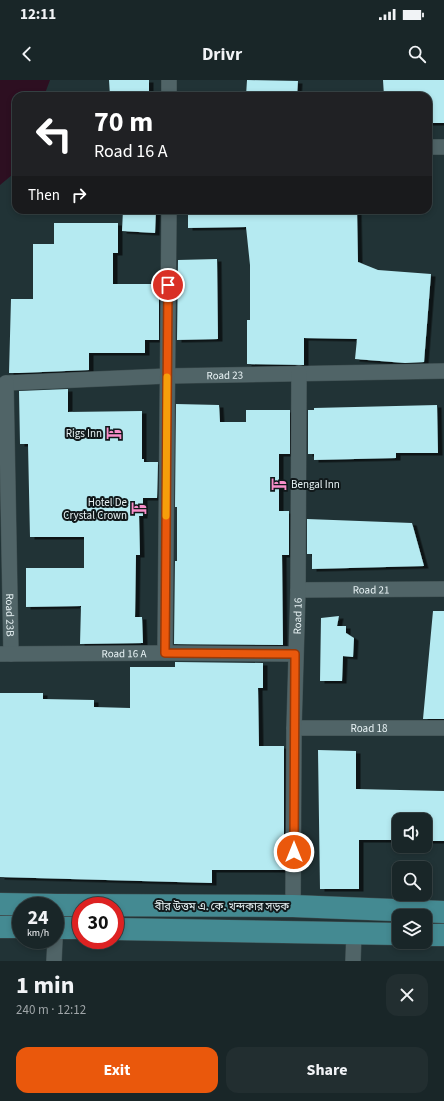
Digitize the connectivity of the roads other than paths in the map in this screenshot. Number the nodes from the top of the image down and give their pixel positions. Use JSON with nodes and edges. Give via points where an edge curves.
{"nodes":[{"id":1,"x":169,"y":80,"type":"edge"},
{"id":2,"x":170,"y":92,"type":"edge"},
{"id":3,"x":432,"y":147,"type":"edge"},
{"id":4,"x":444,"y":147,"type":"edge"},
{"id":5,"x":169,"y":214,"type":"edge"},
{"id":6,"x":444,"y":371,"type":"edge"},
{"id":7,"x":299,"y":374,"type":"junction"},
{"id":8,"x":167,"y":376,"type":"junction"},
{"id":9,"x":3,"y":380,"type":"edge"},
{"id":10,"x":444,"y":589,"type":"edge"},
{"id":11,"x":298,"y":590,"type":"junction"},
{"id":12,"x":165,"y":653,"type":"junction"},
{"id":13,"x":6,"y":654,"type":"edge"},
{"id":14,"x":295,"y":654,"type":"junction"},
{"id":15,"x":294,"y":728,"type":"junction"},
{"id":16,"x":444,"y":728,"type":"edge"},
{"id":17,"x":0,"y":904,"type":"edge"},
{"id":18,"x":12,"y":904,"type":"edge"},
{"id":19,"x":64,"y":905,"type":"edge"},
{"id":20,"x":293,"y":906,"type":"junction"},
{"id":21,"x":444,"y":912,"type":"edge"},
{"id":22,"x":0,"y":927,"type":"edge"},
{"id":23,"x":12,"y":927,"type":"edge"},
{"id":24,"x":124,"y":929,"type":"edge"},
{"id":25,"x":354,"y":932,"type":"junction"},
{"id":26,"x":392,"y":934,"type":"edge"},
{"id":27,"x":432,"y":935,"type":"edge"},
{"id":28,"x":444,"y":935,"type":"edge"},
{"id":29,"x":54,"y":949,"type":"edge"},
{"id":30,"x":54,"y":961,"type":"edge"},
{"id":31,"x":352,"y":961,"type":"edge"}],
"edges":[{"from":1,"to":2,"type":"street"},
{"from":3,"to":4,"type":"street"},
{"from":5,"to":8,"type":"street"},
{"from":6,"to":7,"type":"street","name":"Road 23"},
{"from":7,"to":8,"type":"street","name":"Road 23"},
{"from":7,"to":11,"type":"street","name":"Road 16"},
{"from":8,"to":9,"type":"street","name":"Road 23"},
{"from":8,"to":12,"type":"street"},
{"from":9,"to":13,"type":"street","name":"Road 23B"},
{"from":10,"to":11,"type":"street","name":"Road 21"},
{"from":11,"to":14,"type":"street","name":"Road 16"},
{"from":12,"to":13,"type":"street","name":"Road 16 A"},
{"from":12,"to":14,"type":"street","name":"Road 16 A"},
{"from":14,"to":15,"type":"street","name":"Road 16"},
{"from":15,"to":16,"type":"street","name":"Road 18"},
{"from":15,"to":20,"type":"street","name":"Road 16"},
{"from":17,"to":18,"type":"main road","name":"বীর উত্তম এ. কে. খন্দকার সড়ক"},
{"from":19,"to":20,"type":"main road","name":"বীর উত্তম এ. কে. খন্দকার সড়ক"},
{"from":20,"to":21,"type":"main road","name":"বীর উত্তম এ. কে. খন্দকার সড়ক"},
{"from":22,"to":23,"type":"main road"},
{"from":24,"to":25,"type":"main road"},
{"from":25,"to":26,"type":"main road"},
{"from":25,"to":31,"type":"street"},
{"from":27,"to":28,"type":"main road"},
{"from":29,"to":30,"type":"street"}]}
